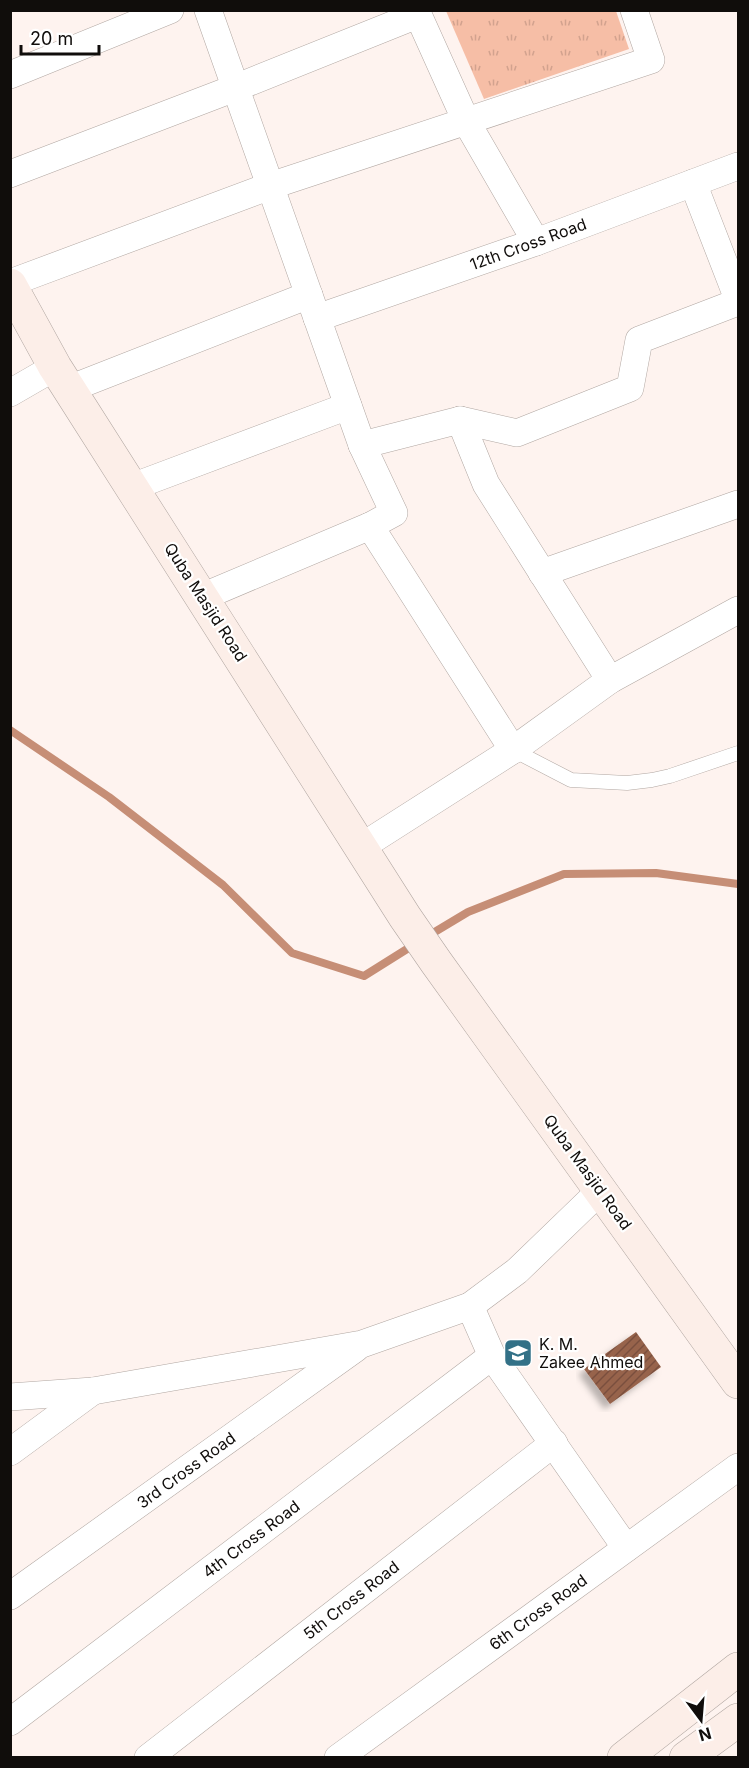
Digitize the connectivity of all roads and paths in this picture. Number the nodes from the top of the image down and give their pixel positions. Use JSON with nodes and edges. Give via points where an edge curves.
{"nodes":[{"id":1,"x":170,"y":10,"type":"edge"},
{"id":2,"x":208,"y":10,"type":"edge"},
{"id":3,"x":640,"y":12,"type":"edge"},
{"id":4,"x":416,"y":13,"type":"edge"},
{"id":5,"x":10,"y":75,"type":"edge"},
{"id":6,"x":236,"y":88,"type":"junction"},
{"id":7,"x":466,"y":121,"type":"junction"},
{"id":8,"x":738,"y":166,"type":"edge"},
{"id":9,"x":10,"y":174,"type":"edge"},
{"id":10,"x":693,"y":183,"type":"junction"},
{"id":11,"x":270,"y":186,"type":"junction"},
{"id":12,"x":536,"y":242,"type":"junction"},
{"id":13,"x":10,"y":284,"type":"edge"},
{"id":14,"x":738,"y":300,"type":"edge"},
{"id":15,"x":313,"y":306,"type":"junction"},
{"id":16,"x":62,"y":378,"type":"junction"},
{"id":17,"x":10,"y":393,"type":"edge"},
{"id":18,"x":348,"y":406,"type":"junction"},
{"id":19,"x":460,"y":420,"type":"junction"},
{"id":20,"x":362,"y":444,"type":"junction"},
{"id":21,"x":132,"y":486,"type":"junction"},
{"id":22,"x":738,"y":504,"type":"edge"},
{"id":23,"x":370,"y":526,"type":"junction"},
{"id":24,"x":542,"y":573,"type":"junction"},
{"id":25,"x":202,"y":597,"type":"junction"},
{"id":26,"x":738,"y":610,"type":"edge"},
{"id":27,"x":610,"y":680,"type":"junction"},
{"id":28,"x":513,"y":750,"type":"junction"},
{"id":29,"x":738,"y":753,"type":"edge"},
{"id":30,"x":361,"y":847,"type":"junction"},
{"id":31,"x":601,"y":1190,"type":"junction"},
{"id":32,"x":470,"y":1306,"type":"junction"},
{"id":33,"x":362,"y":1344,"type":"junction"},
{"id":34,"x":492,"y":1356,"type":"junction"},
{"id":35,"x":738,"y":1383,"type":"edge"},
{"id":36,"x":93,"y":1391,"type":"junction"},
{"id":37,"x":10,"y":1397,"type":"edge"},
{"id":38,"x":554,"y":1443,"type":"junction"},
{"id":39,"x":10,"y":1452,"type":"edge"},
{"id":40,"x":738,"y":1467,"type":"edge"},
{"id":41,"x":626,"y":1548,"type":"junction"},
{"id":42,"x":10,"y":1596,"type":"edge"},
{"id":43,"x":738,"y":1669,"type":"edge"},
{"id":44,"x":738,"y":1720,"type":"edge"},
{"id":45,"x":10,"y":1722,"type":"edge"},
{"id":46,"x":148,"y":1758,"type":"edge"},
{"id":47,"x":338,"y":1758,"type":"edge"},
{"id":48,"x":624,"y":1758,"type":"edge"},
{"id":49,"x":686,"y":1758,"type":"edge"}],
"edges":[{"from":1,"to":5,"type":"street"},
{"from":2,"to":6,"type":"street"},
{"from":3,"to":7,"type":"street","via":[[651,60]]},
{"from":4,"to":6,"type":"street"},
{"from":4,"to":7,"type":"street"},
{"from":6,"to":9,"type":"street"},
{"from":6,"to":11,"type":"street"},
{"from":7,"to":11,"type":"street"},
{"from":7,"to":12,"type":"street"},
{"from":8,"to":10,"type":"street","name":"12th Cross Road"},
{"from":10,"to":12,"type":"street","name":"12th Cross Road"},
{"from":10,"to":14,"type":"street"},
{"from":11,"to":13,"type":"street"},
{"from":11,"to":15,"type":"street"},
{"from":12,"to":15,"type":"street","name":"12th Cross Road"},
{"from":13,"to":16,"type":"street","name":"Quba Masjid Road"},
{"from":14,"to":19,"type":"street","via":[[639,340],[630,388],[517,433]]},
{"from":15,"to":16,"type":"street","name":"12th Cross Road"},
{"from":15,"to":18,"type":"street"},
{"from":16,"to":17,"type":"street","name":"12th Cross Road"},
{"from":16,"to":21,"type":"street","name":"Quba Masjid Road"},
{"from":18,"to":20,"type":"street"},
{"from":18,"to":21,"type":"street"},
{"from":19,"to":20,"type":"street"},
{"from":19,"to":24,"type":"street","via":[[486,484]]},
{"from":20,"to":23,"type":"street","via":[[394,513]]},
{"from":21,"to":25,"type":"street","name":"Quba Masjid Road"},
{"from":22,"to":24,"type":"street"},
{"from":23,"to":25,"type":"street"},
{"from":23,"to":28,"type":"street"},
{"from":24,"to":27,"type":"street"},
{"from":25,"to":30,"type":"street","name":"Quba Masjid Road"},
{"from":26,"to":27,"type":"street"},
{"from":27,"to":28,"type":"street"},
{"from":28,"to":29,"type":"lane","via":[[571,780],[627,783],[670,776]]},
{"from":28,"to":30,"type":"street"},
{"from":30,"to":31,"type":"street","name":"Quba Masjid Road","via":[[436,962]]},
{"from":31,"to":32,"type":"street","via":[[517,1271]]},
{"from":31,"to":35,"type":"street","name":"Quba Masjid Road"},
{"from":32,"to":33,"type":"street"},
{"from":32,"to":34,"type":"street"},
{"from":33,"to":36,"type":"street"},
{"from":33,"to":42,"type":"street","name":"3rd Cross Road"},
{"from":34,"to":38,"type":"street"},
{"from":34,"to":45,"type":"street","name":"4th Cross Road"},
{"from":36,"to":37,"type":"street"},
{"from":36,"to":39,"type":"street"},
{"from":38,"to":41,"type":"street"},
{"from":38,"to":46,"type":"street","name":"5th Cross Road"},
{"from":40,"to":41,"type":"street","name":"6th Cross Road"},
{"from":41,"to":47,"type":"street","name":"6th Cross Road"},
{"from":43,"to":48,"type":"street"},
{"from":44,"to":49,"type":"street"}]}
